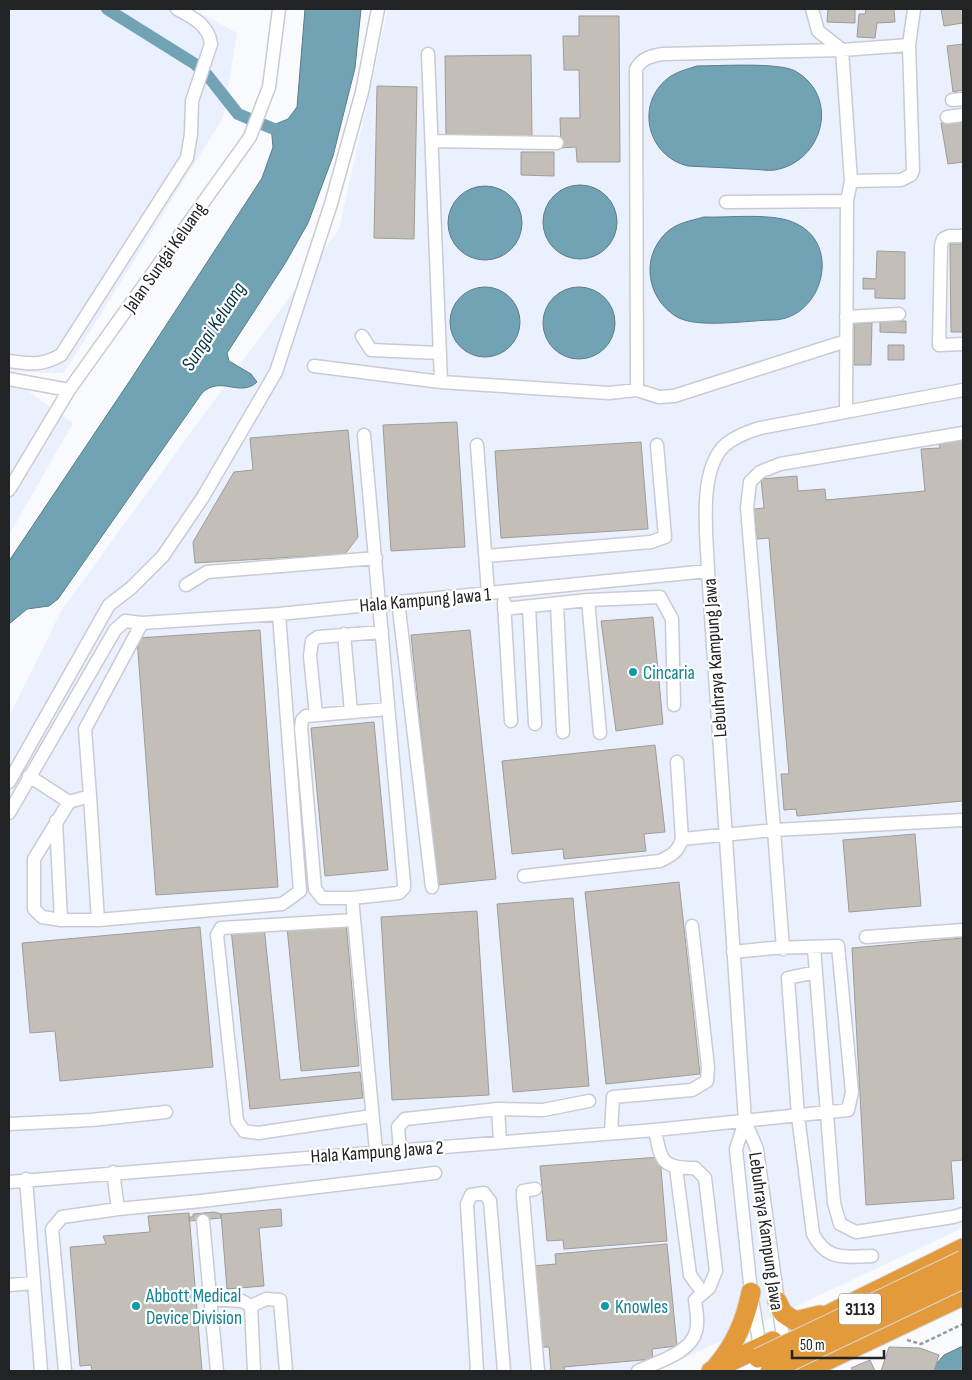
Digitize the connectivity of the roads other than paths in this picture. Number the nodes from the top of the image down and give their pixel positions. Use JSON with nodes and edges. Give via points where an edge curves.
{"nodes":[{"id":1,"x":177,"y":9,"type":"edge"},
{"id":2,"x":279,"y":9,"type":"edge"},
{"id":3,"x":378,"y":9,"type":"edge"},
{"id":4,"x":812,"y":9,"type":"edge"},
{"id":5,"x":914,"y":9,"type":"edge"},
{"id":6,"x":909,"y":45,"type":"junction"},
{"id":7,"x":842,"y":50,"type":"junction"},
{"id":8,"x":428,"y":54,"type":"dead end"},
{"id":9,"x":963,"y":114,"type":"edge"},
{"id":10,"x":947,"y":117,"type":"dead end"},
{"id":11,"x":432,"y":141,"type":"junction"},
{"id":12,"x":557,"y":143,"type":"dead end"},
{"id":13,"x":851,"y":181,"type":"junction"},
{"id":14,"x":847,"y":201,"type":"junction"},
{"id":15,"x":726,"y":202,"type":"dead end"},
{"id":16,"x":963,"y":236,"type":"edge"},
{"id":17,"x":899,"y":314,"type":"dead end"},
{"id":18,"x":846,"y":317,"type":"junction"},
{"id":19,"x":362,"y":336,"type":"dead end"},
{"id":20,"x":846,"y":341,"type":"junction"},
{"id":21,"x":963,"y":344,"type":"edge"},
{"id":22,"x":440,"y":353,"type":"junction"},
{"id":23,"x":9,"y":361,"type":"edge"},
{"id":24,"x":314,"y":366,"type":"dead end"},
{"id":25,"x":9,"y":379,"type":"edge"},
{"id":26,"x":441,"y":382,"type":"junction"},
{"id":27,"x":69,"y":390,"type":"junction"},
{"id":28,"x":636,"y":390,"type":"junction"},
{"id":29,"x":963,"y":390,"type":"edge"},
{"id":30,"x":846,"y":412,"type":"junction"},
{"id":31,"x":963,"y":433,"type":"edge"},
{"id":32,"x":364,"y":435,"type":"dead end"},
{"id":33,"x":478,"y":445,"type":"dead end"},
{"id":34,"x":657,"y":445,"type":"dead end"},
{"id":35,"x":9,"y":490,"type":"edge"},
{"id":36,"x":486,"y":556,"type":"junction"},
{"id":37,"x":376,"y":558,"type":"junction"},
{"id":38,"x":708,"y":571,"type":"junction"},
{"id":39,"x":186,"y":585,"type":"dead end"},
{"id":40,"x":504,"y":592,"type":"junction"},
{"id":41,"x":488,"y":593,"type":"junction"},
{"id":42,"x":588,"y":600,"type":"junction"},
{"id":43,"x":398,"y":601,"type":"junction"},
{"id":44,"x":380,"y":602,"type":"junction"},
{"id":45,"x":557,"y":604,"type":"junction"},
{"id":46,"x":529,"y":606,"type":"junction"},
{"id":47,"x":504,"y":609,"type":"junction"},
{"id":48,"x":279,"y":614,"type":"junction"},
{"id":49,"x":142,"y":623,"type":"junction"},
{"id":50,"x":382,"y":632,"type":"junction"},
{"id":51,"x":344,"y":634,"type":"junction"},
{"id":52,"x":674,"y":705,"type":"dead end"},
{"id":53,"x":388,"y":709,"type":"junction"},
{"id":54,"x":351,"y":712,"type":"junction"},
{"id":55,"x":316,"y":715,"type":"junction"},
{"id":56,"x":511,"y":721,"type":"dead end"},
{"id":57,"x":535,"y":724,"type":"dead end"},
{"id":58,"x":563,"y":732,"type":"dead end"},
{"id":59,"x":600,"y":733,"type":"dead end"},
{"id":60,"x":677,"y":762,"type":"dead end"},
{"id":61,"x":29,"y":776,"type":"junction"},
{"id":62,"x":9,"y":782,"type":"edge"},
{"id":63,"x":90,"y":796,"type":"junction"},
{"id":64,"x":69,"y":802,"type":"junction"},
{"id":65,"x":9,"y":813,"type":"edge"},
{"id":66,"x":963,"y":820,"type":"edge"},
{"id":67,"x":56,"y":821,"type":"junction"},
{"id":68,"x":774,"y":830,"type":"junction"},
{"id":69,"x":725,"y":834,"type":"junction"},
{"id":70,"x":682,"y":839,"type":"junction"},
{"id":71,"x":524,"y":876,"type":"dead end"},
{"id":72,"x":432,"y":887,"type":"dead end"},
{"id":73,"x":352,"y":898,"type":"junction"},
{"id":74,"x":61,"y":920,"type":"junction"},
{"id":75,"x":98,"y":920,"type":"junction"},
{"id":76,"x":354,"y":920,"type":"junction"},
{"id":77,"x":692,"y":926,"type":"dead end"},
{"id":78,"x":963,"y":930,"type":"edge"},
{"id":79,"x":866,"y":937,"type":"dead end"},
{"id":80,"x":814,"y":948,"type":"junction"},
{"id":81,"x":783,"y":949,"type":"junction"},
{"id":82,"x":733,"y":952,"type":"junction"},
{"id":83,"x":816,"y":972,"type":"junction"},
{"id":84,"x":589,"y":1101,"type":"dead end"},
{"id":85,"x":498,"y":1109,"type":"junction"},
{"id":86,"x":166,"y":1112,"type":"dead end"},
{"id":87,"x":828,"y":1113,"type":"junction"},
{"id":88,"x":372,"y":1116,"type":"junction"},
{"id":89,"x":798,"y":1116,"type":"junction"},
{"id":90,"x":745,"y":1121,"type":"junction"},
{"id":91,"x":9,"y":1124,"type":"edge"},
{"id":92,"x":655,"y":1130,"type":"junction"},
{"id":93,"x":611,"y":1133,"type":"junction"},
{"id":94,"x":500,"y":1141,"type":"junction"},
{"id":95,"x":400,"y":1149,"type":"junction"},
{"id":96,"x":376,"y":1151,"type":"junction"},
{"id":97,"x":672,"y":1170,"type":"junction"},
{"id":98,"x":113,"y":1172,"type":"junction"},
{"id":99,"x":435,"y":1173,"type":"dead end"},
{"id":100,"x":26,"y":1179,"type":"junction"},
{"id":101,"x":9,"y":1182,"type":"edge"},
{"id":102,"x":535,"y":1189,"type":"dead end"},
{"id":103,"x":118,"y":1209,"type":"junction"},
{"id":104,"x":203,"y":1212,"type":"junction"},
{"id":105,"x":963,"y":1214,"type":"edge"},
{"id":106,"x":963,"y":1248,"type":"edge"},
{"id":107,"x":872,"y":1256,"type":"dead end"},
{"id":108,"x":963,"y":1260,"type":"edge"},
{"id":109,"x":963,"y":1280,"type":"edge"},
{"id":110,"x":34,"y":1283,"type":"junction"},
{"id":111,"x":9,"y":1285,"type":"edge"},
{"id":112,"x":751,"y":1292,"type":"junction"},
{"id":113,"x":704,"y":1294,"type":"junction"},
{"id":114,"x":963,"y":1296,"type":"edge"},
{"id":115,"x":210,"y":1299,"type":"junction"},
{"id":116,"x":777,"y":1301,"type":"junction"},
{"id":117,"x":251,"y":1306,"type":"junction"},
{"id":118,"x":834,"y":1311,"type":"junction"},
{"id":119,"x":782,"y":1338,"type":"junction"},
{"id":120,"x":759,"y":1348,"type":"junction"},
{"id":121,"x":41,"y":1371,"type":"edge"},
{"id":122,"x":65,"y":1371,"type":"edge"},
{"id":123,"x":217,"y":1371,"type":"edge"},
{"id":124,"x":254,"y":1371,"type":"edge"},
{"id":125,"x":286,"y":1371,"type":"edge"},
{"id":126,"x":477,"y":1371,"type":"edge"},
{"id":127,"x":504,"y":1371,"type":"edge"},
{"id":128,"x":538,"y":1371,"type":"edge"},
{"id":129,"x":638,"y":1371,"type":"edge"},
{"id":130,"x":718,"y":1371,"type":"edge"},
{"id":131,"x":765,"y":1371,"type":"edge"},
{"id":132,"x":770,"y":1371,"type":"edge"},
{"id":133,"x":789,"y":1371,"type":"edge"},
{"id":134,"x":805,"y":1371,"type":"edge"}],
"edges":[{"from":1,"to":23,"type":"street","via":[[201,24],[210,34],[211,44],[192,102],[187,158],[60,355],[47,363],[31,365]]},
{"from":2,"to":27,"type":"street","name":"Jalan Sungai Keluang","via":[[269,88],[250,137]]},
{"from":3,"to":62,"type":"street","via":[[362,92],[332,204],[276,372],[203,497],[163,556],[131,588],[108,605]]},
{"from":4,"to":7,"type":"street","via":[[818,31]]},
{"from":5,"to":6,"type":"street"},
{"from":6,"to":7,"type":"street"},
{"from":6,"to":13,"type":"street","via":[[911,175],[901,180]]},
{"from":7,"to":13,"type":"street"},
{"from":7,"to":28,"type":"street","via":[[663,54],[640,62],[636,69]]},
{"from":8,"to":11,"type":"street"},
{"from":9,"to":10,"type":"street"},
{"from":11,"to":12,"type":"street"},
{"from":11,"to":22,"type":"street"},
{"from":13,"to":14,"type":"street"},
{"from":14,"to":15,"type":"street"},
{"from":14,"to":18,"type":"street"},
{"from":16,"to":21,"type":"street","via":[[949,236],[943,239],[941,246],[939,345]]},
{"from":17,"to":18,"type":"street"},
{"from":18,"to":20,"type":"street"},
{"from":19,"to":22,"type":"street","via":[[372,350]]},
{"from":20,"to":28,"type":"street","via":[[674,396],[659,397]]},
{"from":20,"to":30,"type":"street"},
{"from":22,"to":26,"type":"street"},
{"from":24,"to":26,"type":"street"},
{"from":25,"to":27,"type":"street"},
{"from":26,"to":28,"type":"street","via":[[609,392]]},
{"from":27,"to":35,"type":"street","name":"Jalan Sungai Keluang"},
{"from":29,"to":30,"type":"street","name":"Lebuhraya Kampung Jawa"},
{"from":30,"to":38,"type":"street","name":"Lebuhraya Kampung Jawa","via":[[760,428],[744,433],[722,448],[714,464],[706,501]]},
{"from":31,"to":68,"type":"street","via":[[780,464],[760,472],[750,482],[748,508]]},
{"from":32,"to":37,"type":"street"},
{"from":33,"to":36,"type":"street"},
{"from":34,"to":36,"type":"street","via":[[665,537],[651,542]]},
{"from":36,"to":41,"type":"street"},
{"from":37,"to":39,"type":"street","via":[[207,572]]},
{"from":37,"to":44,"type":"street"},
{"from":38,"to":40,"type":"street","name":"Hala Kampung Jawa 1"},
{"from":38,"to":69,"type":"street","name":"Lebuhraya Kampung Jawa"},
{"from":40,"to":41,"type":"street","name":"Hala Kampung Jawa 1"},
{"from":40,"to":47,"type":"street"},
{"from":41,"to":43,"type":"street","name":"Hala Kampung Jawa 1"},
{"from":42,"to":45,"type":"street"},
{"from":42,"to":52,"type":"street","via":[[660,598],[672,619]]},
{"from":42,"to":59,"type":"street"},
{"from":43,"to":44,"type":"street","name":"Hala Kampung Jawa 1"},
{"from":43,"to":72,"type":"street"},
{"from":44,"to":48,"type":"street","name":"Hala Kampung Jawa 1"},
{"from":44,"to":50,"type":"street"},
{"from":45,"to":46,"type":"street"},
{"from":45,"to":58,"type":"street"},
{"from":46,"to":47,"type":"street"},
{"from":46,"to":57,"type":"street"},
{"from":47,"to":56,"type":"street"},
{"from":48,"to":49,"type":"street","name":"Hala Kampung Jawa 1"},
{"from":48,"to":75,"type":"street","via":[[300,891],[282,904]]},
{"from":49,"to":61,"type":"street","name":"Hala Kampung Jawa 1","via":[[125,621],[115,630]]},
{"from":49,"to":63,"type":"street","via":[[84,729]]},
{"from":50,"to":51,"type":"street"},
{"from":50,"to":53,"type":"street"},
{"from":51,"to":54,"type":"street"},
{"from":51,"to":55,"type":"street","via":[[318,637],[312,641],[310,656]]},
{"from":53,"to":54,"type":"street"},
{"from":53,"to":73,"type":"street","via":[[404,888],[399,893]]},
{"from":54,"to":55,"type":"street"},
{"from":55,"to":73,"type":"street","via":[[306,716],[301,728],[315,889],[322,898]]},
{"from":60,"to":70,"type":"street"},
{"from":61,"to":64,"type":"street"},
{"from":61,"to":65,"type":"street","name":"Hala Kampung Jawa 1"},
{"from":63,"to":64,"type":"street"},
{"from":63,"to":75,"type":"street"},
{"from":64,"to":67,"type":"street"},
{"from":66,"to":68,"type":"street"},
{"from":67,"to":74,"type":"street"},
{"from":67,"to":74,"type":"street","via":[[34,859],[34,909],[42,917]]},
{"from":68,"to":69,"type":"street"},
{"from":68,"to":81,"type":"street"},
{"from":69,"to":70,"type":"street"},
{"from":69,"to":82,"type":"street","name":"Lebuhraya Kampung Jawa"},
{"from":70,"to":71,"type":"street","via":[[679,850],[660,862]]},
{"from":73,"to":76,"type":"street"},
{"from":74,"to":75,"type":"street"},
{"from":76,"to":88,"type":"street"},
{"from":76,"to":88,"type":"street","via":[[221,928],[217,935],[237,1121],[244,1131],[258,1133]]},
{"from":77,"to":93,"type":"street","via":[[708,1067],[706,1080],[692,1090],[613,1097]]},
{"from":78,"to":79,"type":"street"},
{"from":80,"to":81,"type":"street"},
{"from":80,"to":83,"type":"street"},
{"from":80,"to":87,"type":"street","name":"Hala Kampung Jawa 2","via":[[836,946],[839,950],[852,1092],[848,1110]]},
{"from":81,"to":82,"type":"street"},
{"from":82,"to":90,"type":"street","name":"Lebuhraya Kampung Jawa"},
{"from":83,"to":87,"type":"street"},
{"from":83,"to":89,"type":"street","via":[[788,978]]},
{"from":84,"to":85,"type":"street","via":[[543,1110]]},
{"from":85,"to":94,"type":"street"},
{"from":85,"to":95,"type":"street","via":[[405,1119],[398,1127]]},
{"from":86,"to":91,"type":"street"},
{"from":87,"to":89,"type":"street","name":"Hala Kampung Jawa 2"},
{"from":87,"to":105,"type":"street","via":[[834,1204],[840,1224],[856,1232]]},
{"from":88,"to":96,"type":"street"},
{"from":89,"to":90,"type":"street","name":"Hala Kampung Jawa 2"},
{"from":89,"to":107,"type":"street","via":[[813,1234],[819,1246],[836,1257]]},
{"from":90,"to":92,"type":"street","name":"Hala Kampung Jawa 2"},
{"from":90,"to":112,"type":"street","name":"Lebuhraya Kampung Jawa","via":[[736,1149]]},
{"from":90,"to":116,"type":"street","name":"Lebuhraya Kampung Jawa","via":[[757,1149]]},
{"from":92,"to":93,"type":"street","name":"Hala Kampung Jawa 2"},
{"from":92,"to":97,"type":"street","via":[[660,1153]]},
{"from":93,"to":94,"type":"street","name":"Hala Kampung Jawa 2"},
{"from":94,"to":95,"type":"street","name":"Hala Kampung Jawa 2"},
{"from":95,"to":96,"type":"street","name":"Hala Kampung Jawa 2"},
{"from":96,"to":98,"type":"street","name":"Hala Kampung Jawa 2"},
{"from":97,"to":113,"type":"street","via":[[690,1275]]},
{"from":97,"to":113,"type":"street","via":[[695,1168],[705,1178],[716,1271]]},
{"from":98,"to":100,"type":"street","name":"Hala Kampung Jawa 2"},
{"from":98,"to":103,"type":"street"},
{"from":99,"to":104,"type":"street"},
{"from":100,"to":101,"type":"street","name":"Hala Kampung Jawa 2"},
{"from":100,"to":110,"type":"street"},
{"from":102,"to":128,"type":"street","via":[[523,1191],[523,1197]]},
{"from":103,"to":104,"type":"street"},
{"from":103,"to":122,"type":"street","via":[[62,1217],[52,1229]]},
{"from":104,"to":115,"type":"street"},
{"from":106,"to":118,"type":"highway","number":"3113"},
{"from":108,"to":130,"type":"highway","number":"3113","bridge":true},
{"from":109,"to":132,"type":"highway","number":"3113","bridge":true},
{"from":110,"to":111,"type":"street"},
{"from":110,"to":121,"type":"street"},
{"from":112,"to":120,"type":"street","name":"Lebuhraya Kampung Jawa"},
{"from":112,"to":130,"type":"highway","via":[[741,1329]]},
{"from":113,"to":129,"type":"street","via":[[695,1300],[697,1329],[693,1340],[683,1349]]},
{"from":114,"to":134,"type":"highway","number":"3113"},
{"from":115,"to":117,"type":"street","via":[[242,1301]]},
{"from":115,"to":123,"type":"street"},
{"from":116,"to":118,"type":"highway","via":[[783,1313],[796,1321]]},
{"from":116,"to":119,"type":"street","name":"Lebuhraya Kampung Jawa"},
{"from":117,"to":124,"type":"street"},
{"from":117,"to":125,"type":"street","via":[[266,1299],[280,1300]]},
{"from":118,"to":119,"type":"highway","number":"3113"},
{"from":119,"to":120,"type":"highway","number":"3113"},
{"from":119,"to":133,"type":"street","name":"Lebuhraya Kampung Jawa"},
{"from":120,"to":130,"type":"highway","number":"3113"},
{"from":120,"to":131,"type":"street","name":"Lebuhraya Kampung Jawa"},
{"from":126,"to":127,"type":"street","via":[[467,1204],[471,1195],[480,1193],[486,1195],[490,1202]]}]}
